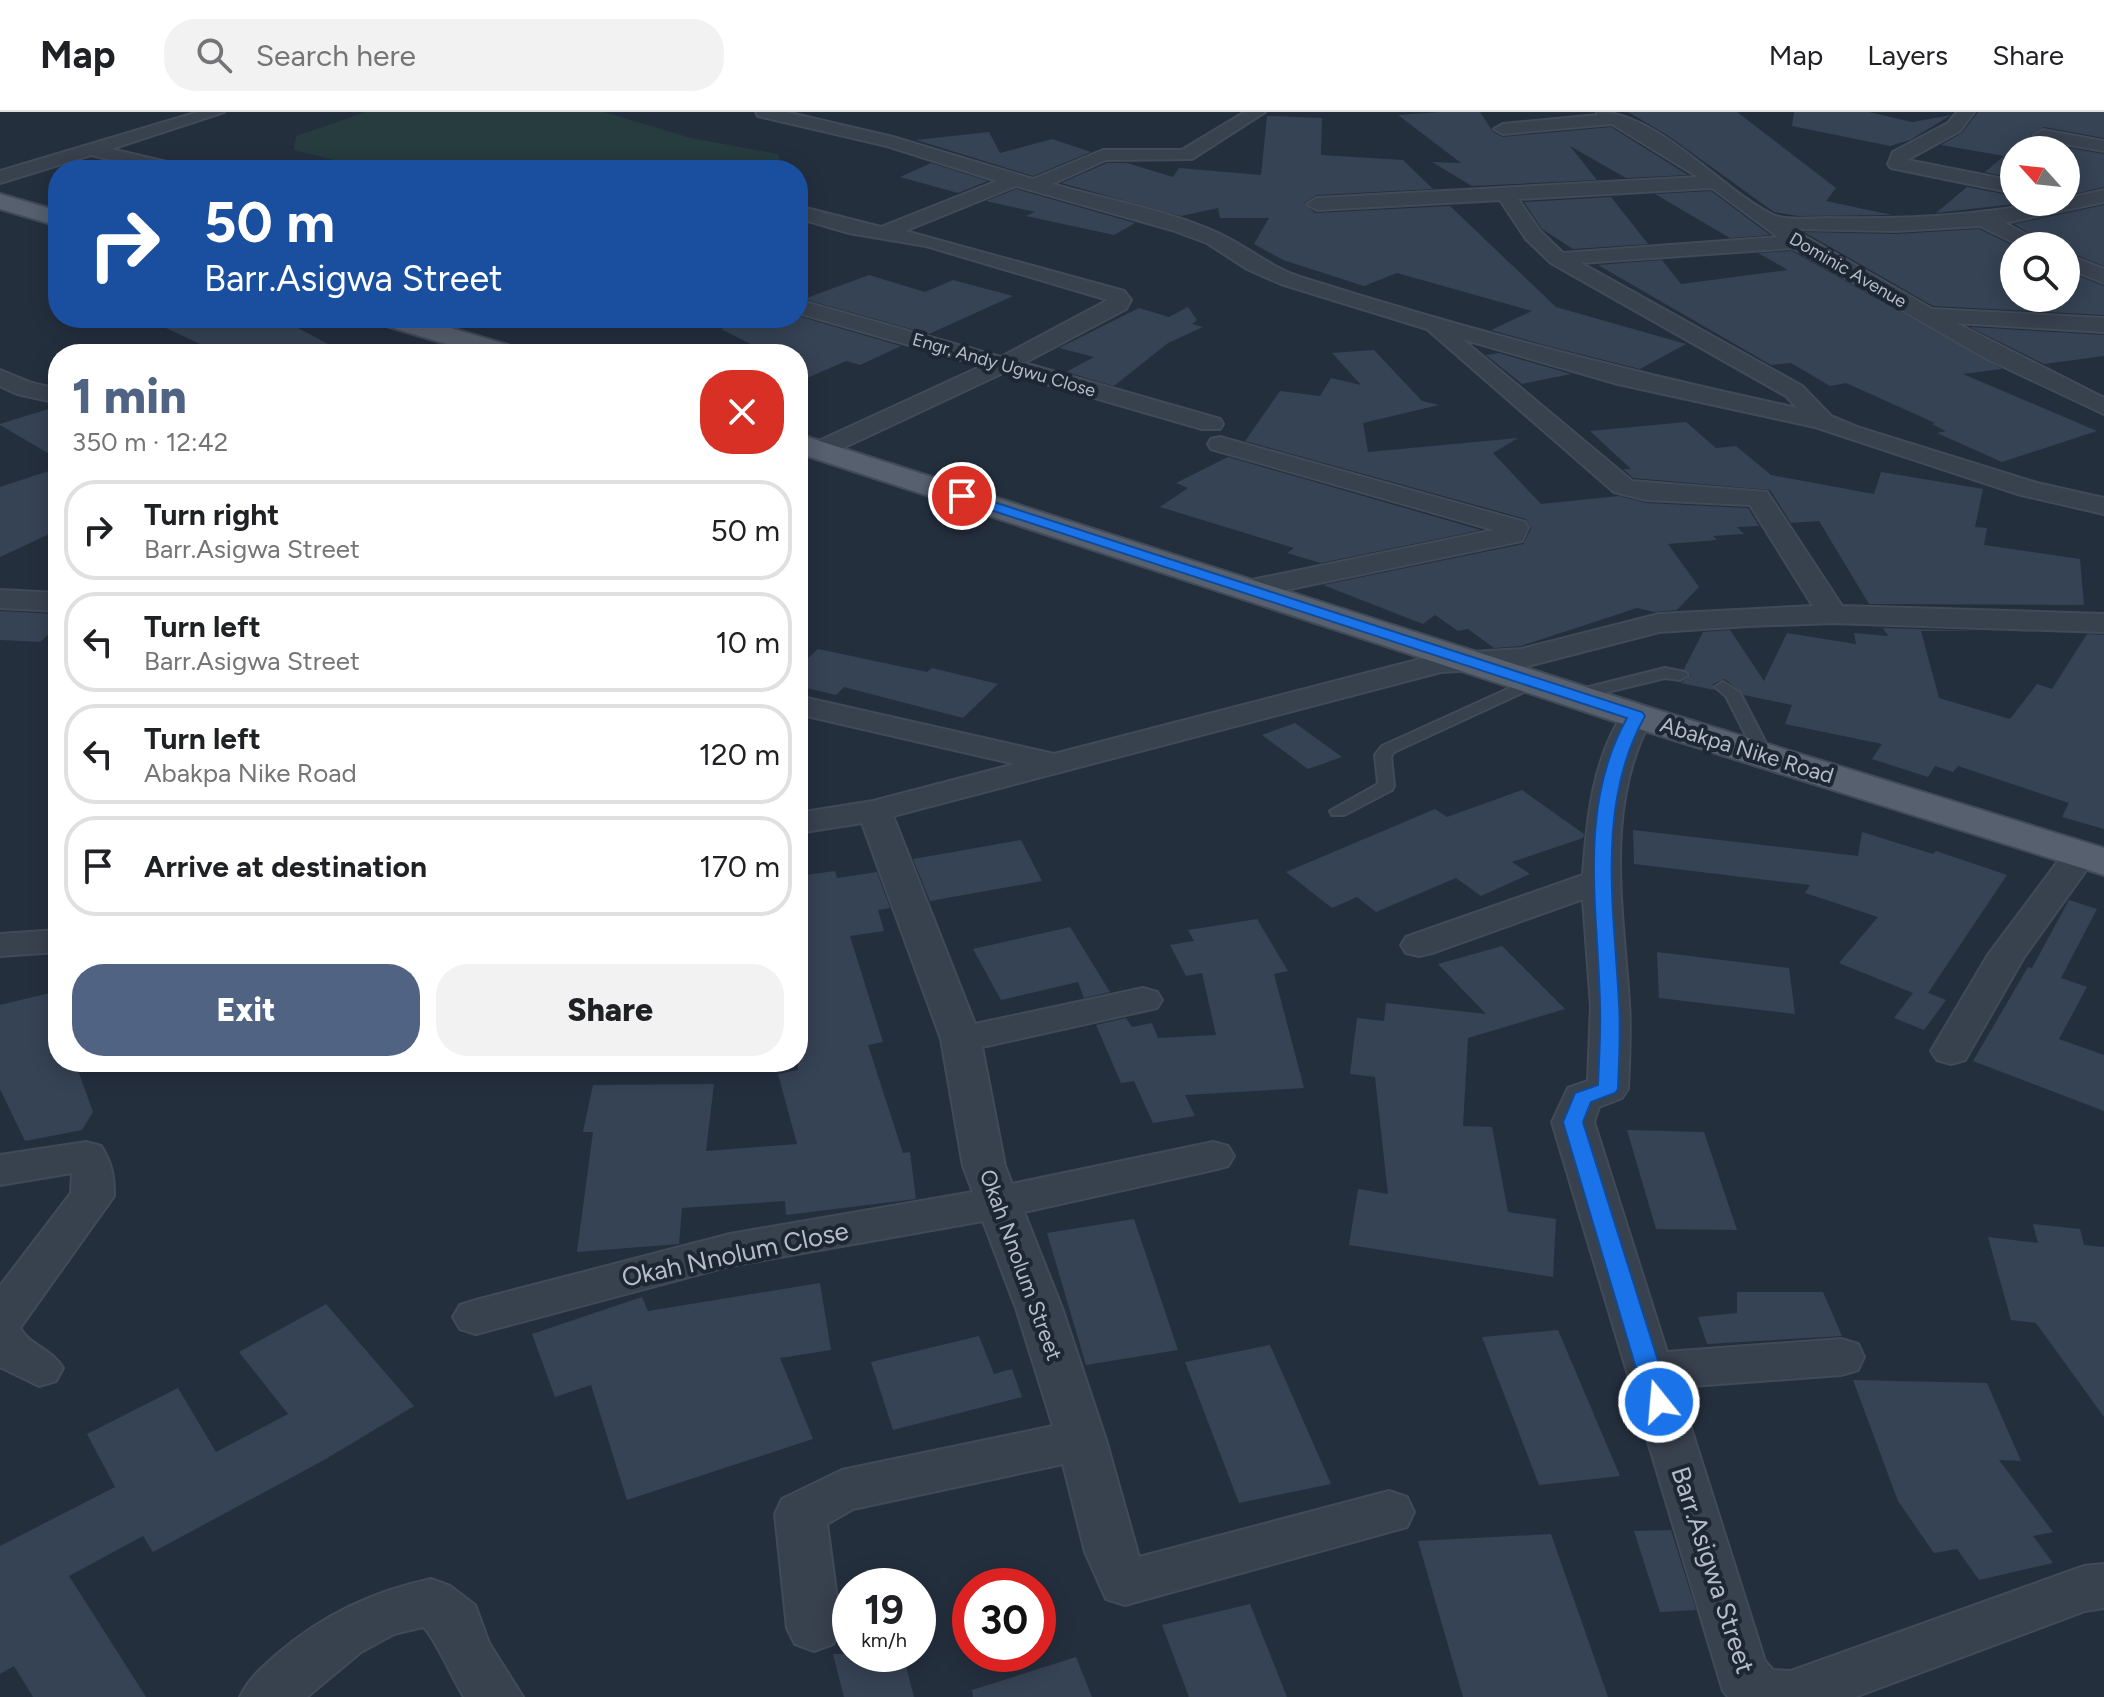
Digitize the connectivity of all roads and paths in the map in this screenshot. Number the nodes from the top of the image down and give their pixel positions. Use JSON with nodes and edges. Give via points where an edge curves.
{"nodes":[{"id":1,"x":216,"y":112,"type":"edge"},
{"id":2,"x":764,"y":112,"type":"edge"},
{"id":3,"x":1257,"y":112,"type":"edge"},
{"id":4,"x":1966,"y":112,"type":"edge"},
{"id":5,"x":1611,"y":115,"type":"edge"},
{"id":6,"x":1503,"y":129,"type":"dead end"},
{"id":7,"x":2043,"y":135,"type":"dead end"},
{"id":8,"x":2104,"y":146,"type":"edge"},
{"id":9,"x":86,"y":148,"type":"junction"},
{"id":10,"x":50,"y":160,"type":"edge"},
{"id":11,"x":136,"y":160,"type":"edge"},
{"id":12,"x":48,"y":161,"type":"edge"},
{"id":13,"x":0,"y":177,"type":"edge"},
{"id":14,"x":1717,"y":182,"type":"junction"},
{"id":15,"x":1025,"y":183,"type":"junction"},
{"id":16,"x":2000,"y":184,"type":"edge"},
{"id":17,"x":1506,"y":194,"type":"junction"},
{"id":18,"x":2085,"y":198,"type":"edge"},
{"id":19,"x":0,"y":201,"type":"edge"},
{"id":20,"x":1317,"y":204,"type":"dead end"},
{"id":21,"x":808,"y":214,"type":"edge"},
{"id":22,"x":48,"y":216,"type":"edge"},
{"id":23,"x":1980,"y":218,"type":"junction"},
{"id":24,"x":1771,"y":222,"type":"junction"},
{"id":25,"x":885,"y":232,"type":"junction"},
{"id":26,"x":2008,"y":232,"type":"edge"},
{"id":27,"x":1797,"y":242,"type":"junction"},
{"id":28,"x":1558,"y":259,"type":"junction"},
{"id":29,"x":2080,"y":266,"type":"edge"},
{"id":30,"x":2104,"y":277,"type":"edge"},
{"id":31,"x":808,"y":309,"type":"edge"},
{"id":32,"x":1925,"y":314,"type":"junction"},
{"id":33,"x":1429,"y":323,"type":"junction"},
{"id":34,"x":2104,"y":325,"type":"edge"},
{"id":35,"x":422,"y":328,"type":"edge"},
{"id":36,"x":475,"y":344,"type":"edge"},
{"id":37,"x":1005,"y":364,"type":"junction"},
{"id":38,"x":0,"y":377,"type":"edge"},
{"id":39,"x":48,"y":394,"type":"edge"},
{"id":40,"x":2104,"y":407,"type":"edge"},
{"id":41,"x":1822,"y":421,"type":"junction"},
{"id":42,"x":809,"y":446,"type":"edge"},
{"id":43,"x":2104,"y":506,"type":"edge"},
{"id":44,"x":1247,"y":589,"type":"junction"},
{"id":45,"x":0,"y":599,"type":"edge"},
{"id":46,"x":48,"y":601,"type":"edge"},
{"id":47,"x":1833,"y":614,"type":"junction"},
{"id":48,"x":2104,"y":623,"type":"edge"},
{"id":49,"x":1477,"y":662,"type":"junction"},
{"id":50,"x":1680,"y":675,"type":"dead end"},
{"id":51,"x":1534,"y":682,"type":"junction"},
{"id":52,"x":1723,"y":687,"type":"dead end"},
{"id":53,"x":1574,"y":695,"type":"junction"},
{"id":54,"x":808,"y":707,"type":"edge"},
{"id":55,"x":1637,"y":716,"type":"junction"},
{"id":56,"x":1764,"y":755,"type":"junction"},
{"id":57,"x":1052,"y":763,"type":"junction"},
{"id":58,"x":874,"y":811,"type":"junction"},
{"id":59,"x":1338,"y":811,"type":"dead end"},
{"id":60,"x":808,"y":821,"type":"edge"},
{"id":61,"x":2092,"y":859,"type":"edge"},
{"id":62,"x":1600,"y":881,"type":"junction"},
{"id":63,"x":48,"y":942,"type":"edge"},
{"id":64,"x":0,"y":945,"type":"edge"},
{"id":65,"x":1419,"y":945,"type":"dead end"},
{"id":66,"x":1143,"y":1000,"type":"dead end"},
{"id":67,"x":961,"y":1039,"type":"junction"},
{"id":68,"x":1951,"y":1051,"type":"dead end"},
{"id":69,"x":1213,"y":1156,"type":"dead end"},
{"id":70,"x":0,"y":1170,"type":"edge"},
{"id":71,"x":996,"y":1203,"type":"junction"},
{"id":72,"x":476,"y":1317,"type":"dead end"},
{"id":73,"x":0,"y":1320,"type":"edge"},
{"id":74,"x":0,"y":1334,"type":"edge"},
{"id":75,"x":1841,"y":1357,"type":"dead end"},
{"id":76,"x":39,"y":1368,"type":"dead end"},
{"id":77,"x":1649,"y":1371,"type":"junction"},
{"id":78,"x":1082,"y":1440,"type":"junction"},
{"id":79,"x":1389,"y":1512,"type":"dead end"},
{"id":80,"x":2104,"y":1586,"type":"edge"},
{"id":81,"x":814,"y":1628,"type":"dead end"},
{"id":82,"x":268,"y":1697,"type":"edge"},
{"id":83,"x":495,"y":1697,"type":"edge"}],
"edges":[{"from":1,"to":9,"type":"street"},
{"from":2,"to":15,"type":"street","via":[[894,132],[922,154]]},
{"from":3,"to":15,"type":"street","via":[[1186,155],[1103,155]]},
{"from":4,"to":16,"type":"street","via":[[1954,127],[1899,156],[1897,164]]},
{"from":5,"to":6,"type":"street"},
{"from":5,"to":14,"type":"street","name":"Dominic Avenue"},
{"from":7,"to":8,"type":"street"},
{"from":9,"to":10,"type":"street"},
{"from":9,"to":11,"type":"street"},
{"from":12,"to":13,"type":"street"},
{"from":14,"to":17,"type":"street"},
{"from":14,"to":24,"type":"street","name":"Dominic Avenue"},
{"from":15,"to":25,"type":"street"},
{"from":15,"to":33,"type":"street","via":[[1179,226],[1288,280]]},
{"from":17,"to":20,"type":"street"},
{"from":17,"to":28,"type":"street","via":[[1533,235]]},
{"from":18,"to":23,"type":"street","via":[[2043,212]]},
{"from":19,"to":22,"type":"main road"},
{"from":21,"to":25,"type":"street"},
{"from":23,"to":24,"type":"street"},
{"from":23,"to":26,"type":"street"},
{"from":24,"to":27,"type":"street","name":"Dominic Avenue"},
{"from":25,"to":37,"type":"street","via":[[1120,300]]},
{"from":27,"to":28,"type":"street"},
{"from":27,"to":32,"type":"street","name":"Dominic Avenue"},
{"from":28,"to":41,"type":"street","via":[[1794,391]]},
{"from":29,"to":30,"type":"street"},
{"from":31,"to":37,"type":"street","name":"Engr. Andy Ugwu Close"},
{"from":32,"to":34,"type":"street"},
{"from":32,"to":40,"type":"street","name":"Dominic Avenue"},
{"from":33,"to":41,"type":"street","via":[[1618,377]]},
{"from":33,"to":47,"type":"street","via":[[1623,487],[1758,498]]},
{"from":35,"to":36,"type":"main road"},
{"from":37,"to":42,"type":"street"},
{"from":37,"to":44,"type":"street","name":"Engr. Andy Ugwu Close","via":[[1515,528],[1512,535]]},
{"from":38,"to":39,"type":"street"},
{"from":41,"to":43,"type":"street","via":[[2030,489]]},
{"from":42,"to":44,"type":"main road","name":"Abakpa Nike Road"},
{"from":44,"to":49,"type":"main road","name":"Abakpa Nike Road"},
{"from":45,"to":46,"type":"street"},
{"from":47,"to":48,"type":"street"},
{"from":47,"to":49,"type":"street","via":[[1659,623],[1524,658]]},
{"from":49,"to":51,"type":"main road","name":"Abakpa Nike Road"},
{"from":49,"to":57,"type":"street","via":[[1440,663]]},
{"from":50,"to":53,"type":"lane","via":[[1665,673]]},
{"from":51,"to":53,"type":"main road","name":"Abakpa Nike Road"},
{"from":51,"to":59,"type":"lane","via":[[1388,749],[1383,755],[1386,786]]},
{"from":52,"to":56,"type":"lane","via":[[1732,693]]},
{"from":53,"to":55,"type":"main road","name":"Abakpa Nike Road"},
{"from":54,"to":57,"type":"street"},
{"from":55,"to":56,"type":"main road","name":"Abakpa Nike Road"},
{"from":55,"to":62,"type":"street","name":"Barr.Asigwa Street","via":[[1619,747]]},
{"from":56,"to":61,"type":"main road","name":"Abakpa Nike Road"},
{"from":57,"to":58,"type":"street"},
{"from":58,"to":60,"type":"street"},
{"from":58,"to":67,"type":"street","name":"Okah Nnolum Street"},
{"from":61,"to":68,"type":"street","via":[[2007,955]]},
{"from":62,"to":65,"type":"street"},
{"from":62,"to":77,"type":"street","name":"Barr.Asigwa Street","via":[[1610,1006],[1608,1089],[1582,1098],[1573,1122]]},
{"from":63,"to":64,"type":"street"},
{"from":66,"to":67,"type":"street"},
{"from":67,"to":71,"type":"street","name":"Okah Nnolum Street","via":[[984,1166]]},
{"from":69,"to":71,"type":"street","name":"Okah Nnolum Close"},
{"from":70,"to":73,"type":"street","via":[[86,1156],[93,1172],[92,1196]]},
{"from":71,"to":72,"type":"street","name":"Okah Nnolum Close","via":[[730,1250]]},
{"from":71,"to":78,"type":"street","name":"Okah Nnolum Street","via":[[1039,1308]]},
{"from":74,"to":76,"type":"street","via":[[6,1348]]},
{"from":75,"to":77,"type":"street"},
{"from":77,"to":80,"type":"street","name":"Barr.Asigwa Street","via":[[1742,1674],[1759,1694],[1791,1696]]},
{"from":78,"to":79,"type":"street","name":"Okah Nnolum Street","via":[[1111,1552],[1125,1583]]},
{"from":78,"to":81,"type":"street","via":[[842,1491],[800,1514]]},
{"from":82,"to":83,"type":"street","via":[[365,1620],[431,1602],[456,1621],[465,1653]]}]}
